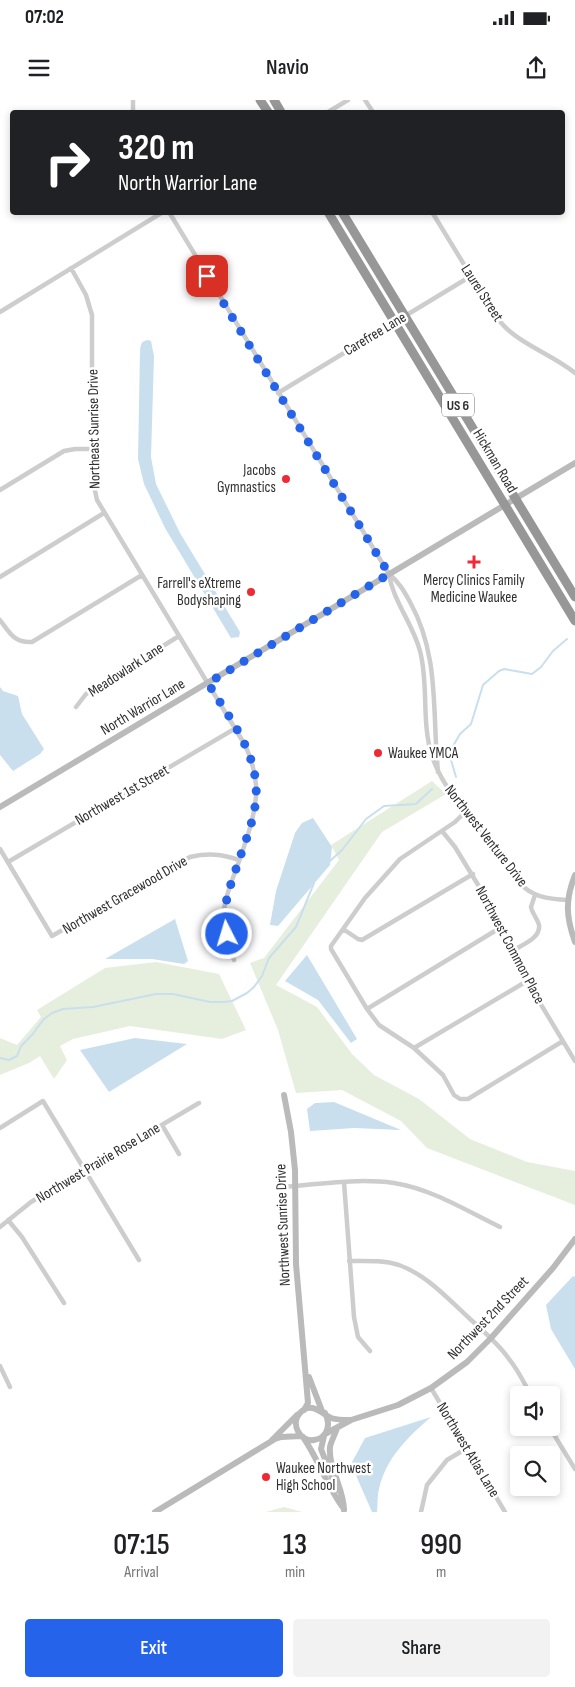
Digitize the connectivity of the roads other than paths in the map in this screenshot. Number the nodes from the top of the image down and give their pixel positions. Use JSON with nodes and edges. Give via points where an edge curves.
{"nodes":[{"id":1,"x":348,"y":100,"type":"edge"},
{"id":2,"x":331,"y":110,"type":"edge"},
{"id":3,"x":158,"y":215,"type":"edge"},
{"id":4,"x":171,"y":215,"type":"edge"},
{"id":5,"x":330,"y":215,"type":"edge"},
{"id":6,"x":344,"y":215,"type":"edge"},
{"id":7,"x":434,"y":215,"type":"edge"},
{"id":8,"x":71,"y":268,"type":"junction"},
{"id":9,"x":471,"y":276,"type":"junction"},
{"id":10,"x":0,"y":312,"type":"edge"},
{"id":11,"x":404,"y":316,"type":"junction"},
{"id":12,"x":396,"y":322,"type":"junction"},
{"id":13,"x":575,"y":373,"type":"edge"},
{"id":14,"x":278,"y":392,"type":"junction"},
{"id":15,"x":92,"y":449,"type":"junction"},
{"id":16,"x":575,"y":463,"type":"edge"},
{"id":17,"x":0,"y":490,"type":"edge"},
{"id":18,"x":515,"y":498,"type":"junction"},
{"id":19,"x":505,"y":505,"type":"junction"},
{"id":20,"x":104,"y":513,"type":"junction"},
{"id":21,"x":389,"y":574,"type":"junction"},
{"id":22,"x":142,"y":575,"type":"junction"},
{"id":23,"x":0,"y":577,"type":"edge"},
{"id":24,"x":575,"y":597,"type":"edge"},
{"id":25,"x":0,"y":620,"type":"edge"},
{"id":26,"x":575,"y":621,"type":"edge"},
{"id":27,"x":179,"y":636,"type":"junction"},
{"id":28,"x":208,"y":683,"type":"junction"},
{"id":29,"x":76,"y":707,"type":"dead end"},
{"id":30,"x":236,"y":728,"type":"junction"},
{"id":31,"x":438,"y":772,"type":"junction"},
{"id":32,"x":0,"y":807,"type":"edge"},
{"id":33,"x":465,"y":812,"type":"junction"},
{"id":34,"x":442,"y":831,"type":"junction"},
{"id":35,"x":0,"y":849,"type":"edge"},
{"id":36,"x":240,"y":860,"type":"junction"},
{"id":37,"x":8,"y":862,"type":"junction"},
{"id":38,"x":473,"y":874,"type":"junction"},
{"id":39,"x":575,"y":875,"type":"edge"},
{"id":40,"x":536,"y":895,"type":"junction"},
{"id":41,"x":568,"y":900,"type":"junction"},
{"id":42,"x":503,"y":926,"type":"junction"},
{"id":43,"x":343,"y":929,"type":"junction"},
{"id":44,"x":575,"y":942,"type":"edge"},
{"id":45,"x":514,"y":950,"type":"junction"},
{"id":46,"x":234,"y":960,"type":"dead end"},
{"id":47,"x":527,"y":981,"type":"junction"},
{"id":48,"x":367,"y":1009,"type":"junction"},
{"id":49,"x":563,"y":1041,"type":"junction"},
{"id":50,"x":414,"y":1048,"type":"junction"},
{"id":51,"x":575,"y":1061,"type":"edge"},
{"id":52,"x":284,"y":1095,"type":"dead end"},
{"id":53,"x":199,"y":1103,"type":"dead end"},
{"id":54,"x":162,"y":1125,"type":"junction"},
{"id":55,"x":0,"y":1128,"type":"edge"},
{"id":56,"x":179,"y":1154,"type":"dead end"},
{"id":57,"x":86,"y":1170,"type":"junction"},
{"id":58,"x":344,"y":1182,"type":"junction"},
{"id":59,"x":296,"y":1186,"type":"junction"},
{"id":60,"x":283,"y":1187,"type":"dead end"},
{"id":61,"x":8,"y":1220,"type":"junction"},
{"id":62,"x":0,"y":1227,"type":"edge"},
{"id":63,"x":500,"y":1227,"type":"dead end"},
{"id":64,"x":575,"y":1239,"type":"edge"},
{"id":65,"x":139,"y":1260,"type":"dead end"},
{"id":66,"x":350,"y":1261,"type":"junction"},
{"id":67,"x":64,"y":1303,"type":"dead end"},
{"id":68,"x":491,"y":1338,"type":"junction"},
{"id":69,"x":370,"y":1351,"type":"dead end"},
{"id":70,"x":304,"y":1354,"type":"junction"},
{"id":71,"x":0,"y":1366,"type":"edge"},
{"id":72,"x":526,"y":1386,"type":"edge"},
{"id":73,"x":10,"y":1387,"type":"dead end"},
{"id":74,"x":431,"y":1388,"type":"junction"},
{"id":75,"x":303,"y":1411,"type":"junction"},
{"id":76,"x":323,"y":1412,"type":"junction"},
{"id":77,"x":350,"y":1420,"type":"junction"},
{"id":78,"x":337,"y":1428,"type":"junction"},
{"id":79,"x":325,"y":1435,"type":"junction"},
{"id":80,"x":555,"y":1436,"type":"edge"},
{"id":81,"x":302,"y":1437,"type":"junction"},
{"id":82,"x":270,"y":1442,"type":"junction"},
{"id":83,"x":467,"y":1448,"type":"junction"},
{"id":84,"x":575,"y":1469,"type":"edge"},
{"id":85,"x":345,"y":1511,"type":"edge"},
{"id":86,"x":156,"y":1512,"type":"edge"},
{"id":87,"x":421,"y":1512,"type":"edge"},
{"id":88,"x":505,"y":1512,"type":"edge"}],
"edges":[{"from":1,"to":2,"type":"street"},
{"from":3,"to":8,"type":"street"},
{"from":4,"to":14,"type":"street"},
{"from":5,"to":12,"type":"highway","name":"Hickman Road","number":"US 6"},
{"from":6,"to":11,"type":"highway","name":"Hickman Road","number":"US 6"},
{"from":7,"to":9,"type":"street","name":"Laurel Street"},
{"from":8,"to":10,"type":"street"},
{"from":8,"to":15,"type":"street","name":"Northeast Sunrise Drive","via":[[86,295],[92,315]]},
{"from":9,"to":11,"type":"street","name":"Carefree Lane"},
{"from":9,"to":13,"type":"street","name":"Laurel Street","via":[[504,327]]},
{"from":11,"to":12,"type":"street","name":"Carefree Lane"},
{"from":11,"to":18,"type":"highway","name":"Hickman Road","number":"US 6"},
{"from":12,"to":14,"type":"street","name":"Carefree Lane"},
{"from":12,"to":19,"type":"highway","name":"Hickman Road","number":"US 6"},
{"from":14,"to":21,"type":"street"},
{"from":15,"to":17,"type":"street","via":[[64,451]]},
{"from":15,"to":20,"type":"street","name":"Northeast Sunrise Drive","via":[[94,492]]},
{"from":16,"to":18,"type":"street","name":"North Warrior Lane"},
{"from":18,"to":19,"type":"street","name":"North Warrior Lane"},
{"from":18,"to":24,"type":"highway","name":"Hickman Road","number":"US 6"},
{"from":19,"to":21,"type":"street","name":"North Warrior Lane"},
{"from":19,"to":26,"type":"highway","name":"Hickman Road","number":"US 6"},
{"from":20,"to":22,"type":"street","name":"Northeast Sunrise Drive"},
{"from":20,"to":23,"type":"street"},
{"from":21,"to":28,"type":"street","name":"North Warrior Lane"},
{"from":21,"to":31,"type":"street","name":"Northwest Venture Drive","via":[[391,587],[416,639],[423,662],[428,739]]},
{"from":21,"to":31,"type":"street","name":"Northwest Venture Drive","via":[[399,582],[416,612],[429,650]]},
{"from":22,"to":25,"type":"street","via":[[32,642],[22,643],[14,638]]},
{"from":22,"to":27,"type":"street","name":"Northeast Sunrise Drive"},
{"from":27,"to":28,"type":"street","name":"Northeast Sunrise Drive"},
{"from":27,"to":29,"type":"street","name":"Meadowlark Lane","via":[[86,694]]},
{"from":28,"to":30,"type":"street"},
{"from":28,"to":32,"type":"street","name":"North Warrior Lane"},
{"from":30,"to":36,"type":"street","via":[[253,763],[257,787],[254,812]]},
{"from":30,"to":37,"type":"street","name":"Northwest 1st Street"},
{"from":31,"to":33,"type":"street","name":"Northwest Venture Drive"},
{"from":33,"to":34,"type":"street"},
{"from":33,"to":40,"type":"street","name":"Northwest Venture Drive","via":[[483,829],[518,882]]},
{"from":34,"to":38,"type":"street","name":"Northwest Common Place"},
{"from":34,"to":43,"type":"street","via":[[400,858]]},
{"from":35,"to":37,"type":"street","name":"Northwest Gracewood Drive"},
{"from":36,"to":37,"type":"street","name":"Northwest Gracewood Drive","via":[[206,853],[190,857],[52,936]]},
{"from":36,"to":46,"type":"street","via":[[224,912]]},
{"from":38,"to":42,"type":"street","name":"Northwest Common Place"},
{"from":38,"to":43,"type":"street","via":[[362,940]]},
{"from":39,"to":41,"type":"street"},
{"from":40,"to":41,"type":"street","name":"Northwest Venture Drive"},
{"from":40,"to":45,"type":"street","via":[[531,907],[539,926],[537,934]]},
{"from":41,"to":44,"type":"street","via":[[570,929]]},
{"from":42,"to":45,"type":"street","name":"Northwest Common Place"},
{"from":42,"to":48,"type":"street"},
{"from":43,"to":48,"type":"street","via":[[331,949]]},
{"from":45,"to":47,"type":"street","name":"Northwest Common Place"},
{"from":47,"to":49,"type":"street","name":"Northwest Common Place"},
{"from":47,"to":50,"type":"street"},
{"from":48,"to":50,"type":"street","via":[[379,1026]]},
{"from":49,"to":50,"type":"street","via":[[468,1099],[454,1095],[443,1075]]},
{"from":49,"to":51,"type":"street","name":"Northwest Common Place"},
{"from":52,"to":59,"type":"street","name":"Northwest Sunrise Drive"},
{"from":53,"to":54,"type":"street","name":"Northwest Prairie Rose Lane"},
{"from":54,"to":56,"type":"street"},
{"from":54,"to":57,"type":"street","name":"Northwest Prairie Rose Lane"},
{"from":55,"to":57,"type":"street","via":[[43,1101]]},
{"from":57,"to":61,"type":"street","name":"Northwest Prairie Rose Lane","via":[[31,1202]]},
{"from":57,"to":65,"type":"street"},
{"from":58,"to":59,"type":"street"},
{"from":58,"to":63,"type":"street","via":[[396,1183],[422,1190]]},
{"from":58,"to":66,"type":"street"},
{"from":59,"to":60,"type":"street"},
{"from":59,"to":70,"type":"street","name":"Northwest Sunrise Drive","via":[[296,1264]]},
{"from":61,"to":62,"type":"street","name":"Northwest Prairie Rose Lane"},
{"from":61,"to":67,"type":"street"},
{"from":64,"to":68,"type":"street","name":"Northwest 2nd Street"},
{"from":66,"to":68,"type":"street","via":[[374,1261],[410,1270],[436,1288]]},
{"from":66,"to":69,"type":"street","via":[[356,1329],[362,1344]]},
{"from":68,"to":72,"type":"street"},
{"from":68,"to":74,"type":"street","name":"Northwest 2nd Street","via":[[467,1362]]},
{"from":70,"to":75,"type":"street","name":"Northwest Sunrise Drive","via":[[308,1403]]},
{"from":70,"to":76,"type":"street","name":"Northwest Sunrise Drive","via":[[312,1388]]},
{"from":71,"to":73,"type":"street"},
{"from":74,"to":77,"type":"street","name":"Northwest 2nd Street","via":[[398,1405]]},
{"from":74,"to":83,"type":"street","name":"Northwest Atlas Lane"},
{"from":75,"to":76,"type":"street","via":[[313,1408]]},
{"from":75,"to":81,"type":"street","via":[[296,1421]]},
{"from":75,"to":82,"type":"street"},
{"from":76,"to":77,"type":"street","via":[[334,1419]]},
{"from":76,"to":79,"type":"street","via":[[329,1423]]},
{"from":77,"to":78,"type":"street","name":"Northwest 2nd Street"},
{"from":78,"to":79,"type":"street","name":"Northwest 2nd Street"},
{"from":78,"to":85,"type":"street","via":[[330,1454]]},
{"from":79,"to":81,"type":"street","via":[[316,1440]]},
{"from":79,"to":85,"type":"street","via":[[322,1454]]},
{"from":80,"to":84,"type":"street"},
{"from":81,"to":82,"type":"street","via":[[281,1437]]},
{"from":81,"to":85,"type":"street"},
{"from":82,"to":86,"type":"street"},
{"from":83,"to":87,"type":"street","via":[[448,1460],[426,1485]]},
{"from":83,"to":88,"type":"street","name":"Northwest Atlas Lane"}]}
